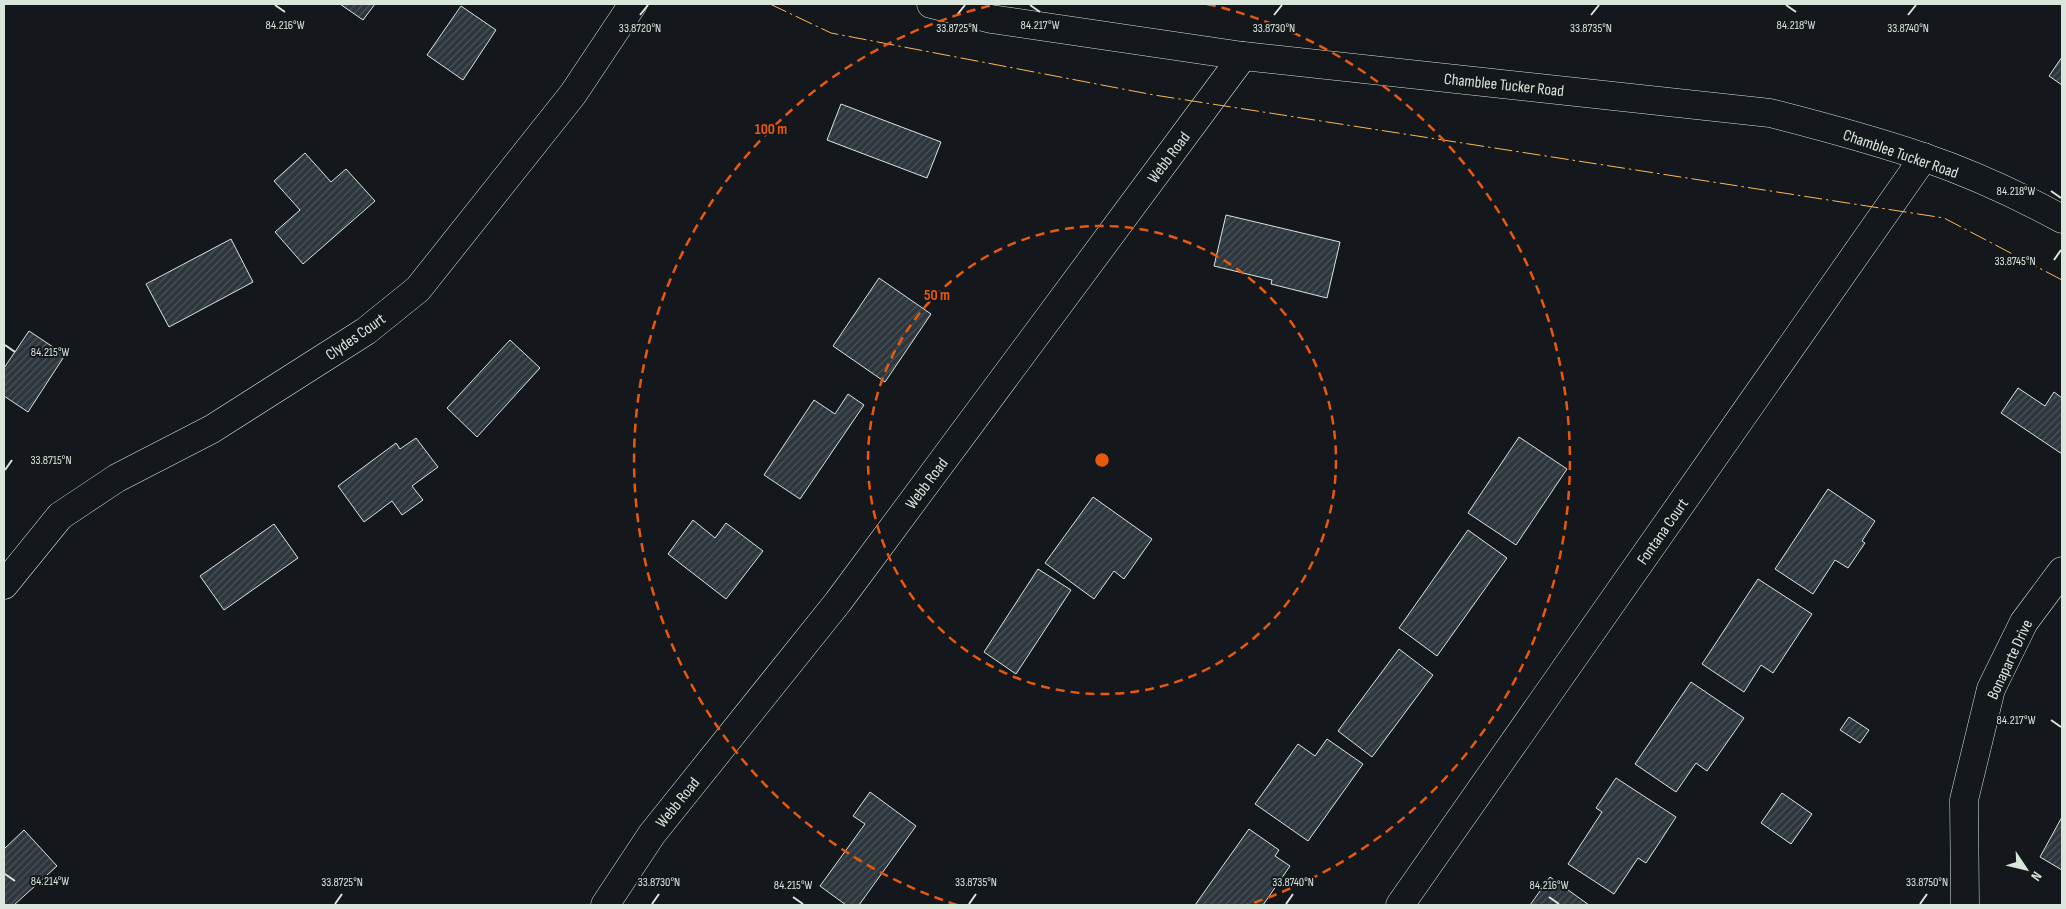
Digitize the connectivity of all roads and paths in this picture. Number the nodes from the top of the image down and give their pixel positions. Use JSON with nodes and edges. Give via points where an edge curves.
{"nodes":[{"id":1,"x":633,"y":4,"type":"edge"},
{"id":2,"x":931,"y":4,"type":"edge"},
{"id":3,"x":1243,"y":56,"type":"junction"},
{"id":4,"x":1924,"y":157,"type":"junction"},
{"id":5,"x":2062,"y":219,"type":"edge"},
{"id":6,"x":2062,"y":571,"type":"edge"},
{"id":7,"x":4,"y":585,"type":"edge"},
{"id":8,"x":605,"y":905,"type":"edge"},
{"id":9,"x":1400,"y":905,"type":"edge"},
{"id":10,"x":1965,"y":905,"type":"edge"}],
"edges":[{"from":1,"to":7,"type":"street","name":"Clydes Court","via":[[573,94],[418,289],[358,337],[212,429],[118,478],[60,516]]},
{"from":2,"to":3,"type":"street","name":"Chamblee Tucker Road","via":[[991,18]]},
{"from":3,"to":4,"type":"street","name":"Chamblee Tucker Road","via":[[1770,112]]},
{"from":3,"to":8,"type":"street","name":"Webb Road","via":[[838,602],[652,834]]},
{"from":4,"to":5,"type":"street","name":"Chamblee Tucker Road"},
{"from":4,"to":9,"type":"street","name":"Fontana Court"},
{"from":6,"to":10,"type":"street","name":"Bonaparte Drive","via":[[2024,622],[1991,689],[1964,800]]}]}
